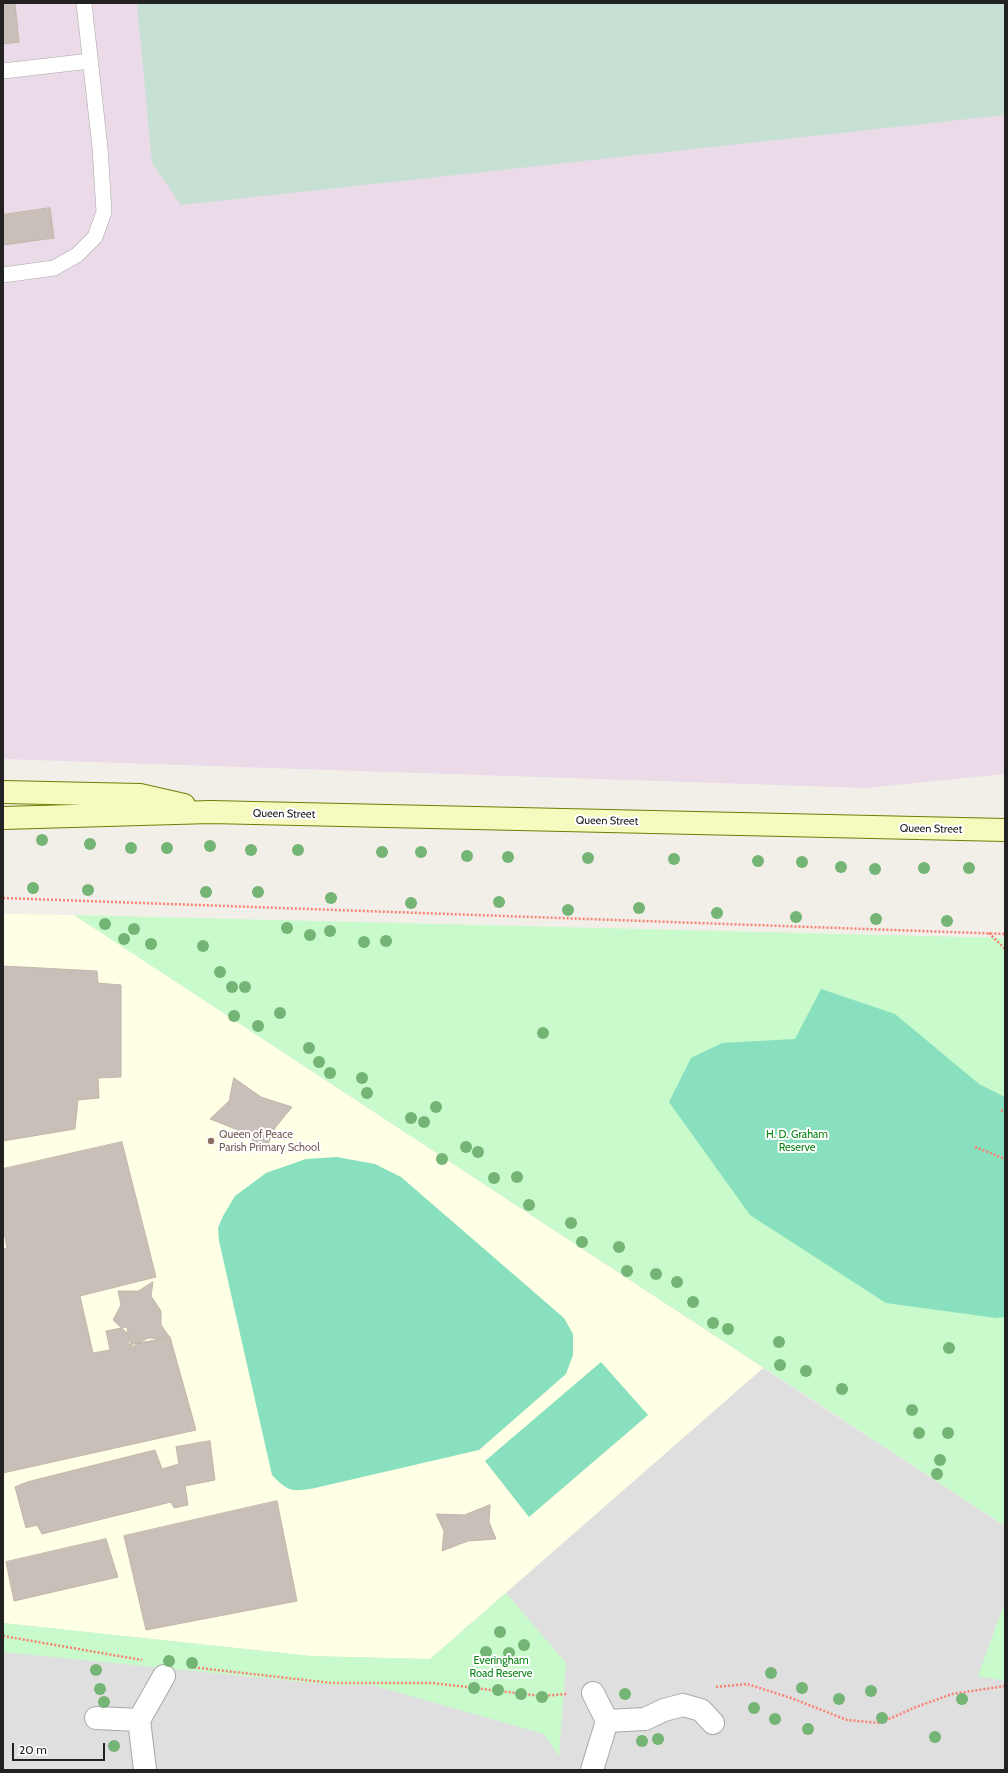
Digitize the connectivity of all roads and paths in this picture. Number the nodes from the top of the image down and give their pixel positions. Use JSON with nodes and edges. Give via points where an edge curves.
{"nodes":[{"id":1,"x":84,"y":3,"type":"edge"},
{"id":2,"x":90,"y":61,"type":"junction"},
{"id":3,"x":3,"y":71,"type":"edge"},
{"id":4,"x":3,"y":275,"type":"edge"},
{"id":5,"x":3,"y":792,"type":"edge"},
{"id":6,"x":210,"y":812,"type":"junction"},
{"id":7,"x":3,"y":818,"type":"edge"},
{"id":8,"x":1005,"y":830,"type":"edge"},
{"id":9,"x":3,"y":898,"type":"edge"},
{"id":10,"x":989,"y":933,"type":"junction"},
{"id":11,"x":1005,"y":934,"type":"edge"},
{"id":12,"x":1005,"y":949,"type":"edge"},
{"id":13,"x":1001,"y":1110,"type":"dead end"},
{"id":14,"x":1005,"y":1113,"type":"edge"},
{"id":15,"x":975,"y":1147,"type":"dead end"},
{"id":16,"x":1005,"y":1159,"type":"edge"},
{"id":17,"x":3,"y":1636,"type":"edge"},
{"id":18,"x":147,"y":1661,"type":"dead end"},
{"id":19,"x":186,"y":1666,"type":"dead end"},
{"id":20,"x":164,"y":1676,"type":"dead end"},
{"id":21,"x":1005,"y":1686,"type":"edge"},
{"id":22,"x":712,"y":1687,"type":"dead end"},
{"id":23,"x":593,"y":1693,"type":"joint"},
{"id":24,"x":96,"y":1718,"type":"dead end"},
{"id":25,"x":139,"y":1720,"type":"junction"},
{"id":26,"x":607,"y":1721,"type":"junction"},
{"id":27,"x":713,"y":1723,"type":"dead end"},
{"id":28,"x":145,"y":1770,"type":"edge"},
{"id":29,"x":592,"y":1770,"type":"edge"}],
"edges":[{"from":1,"to":2,"type":"lane"},
{"from":2,"to":3,"type":"lane"},
{"from":2,"to":4,"type":"lane","via":[[104,212],[95,237],[77,255],[54,268]]},
{"from":5,"to":6,"type":"main road","name":"Queen Street","via":[[140,794]]},
{"from":6,"to":7,"type":"main road","name":"Queen Street"},
{"from":6,"to":8,"type":"main road","name":"Queen Street"},
{"from":9,"to":10,"type":"path"},
{"from":10,"to":11,"type":"path"},
{"from":10,"to":12,"type":"path"},
{"from":13,"to":14,"type":"path"},
{"from":15,"to":16,"type":"path"},
{"from":17,"to":18,"type":"path"},
{"from":19,"to":23,"type":"path","via":[[332,1683],[434,1683],[541,1696]]},
{"from":20,"to":25,"type":"street"},
{"from":21,"to":22,"type":"path","via":[[952,1694],[880,1722],[847,1720],[747,1684]]},
{"from":23,"to":26,"type":"street"},
{"from":24,"to":25,"type":"street"},
{"from":25,"to":28,"type":"street"},
{"from":26,"to":27,"type":"street","via":[[644,1719],[683,1705],[700,1710]]},
{"from":26,"to":29,"type":"street"}]}
